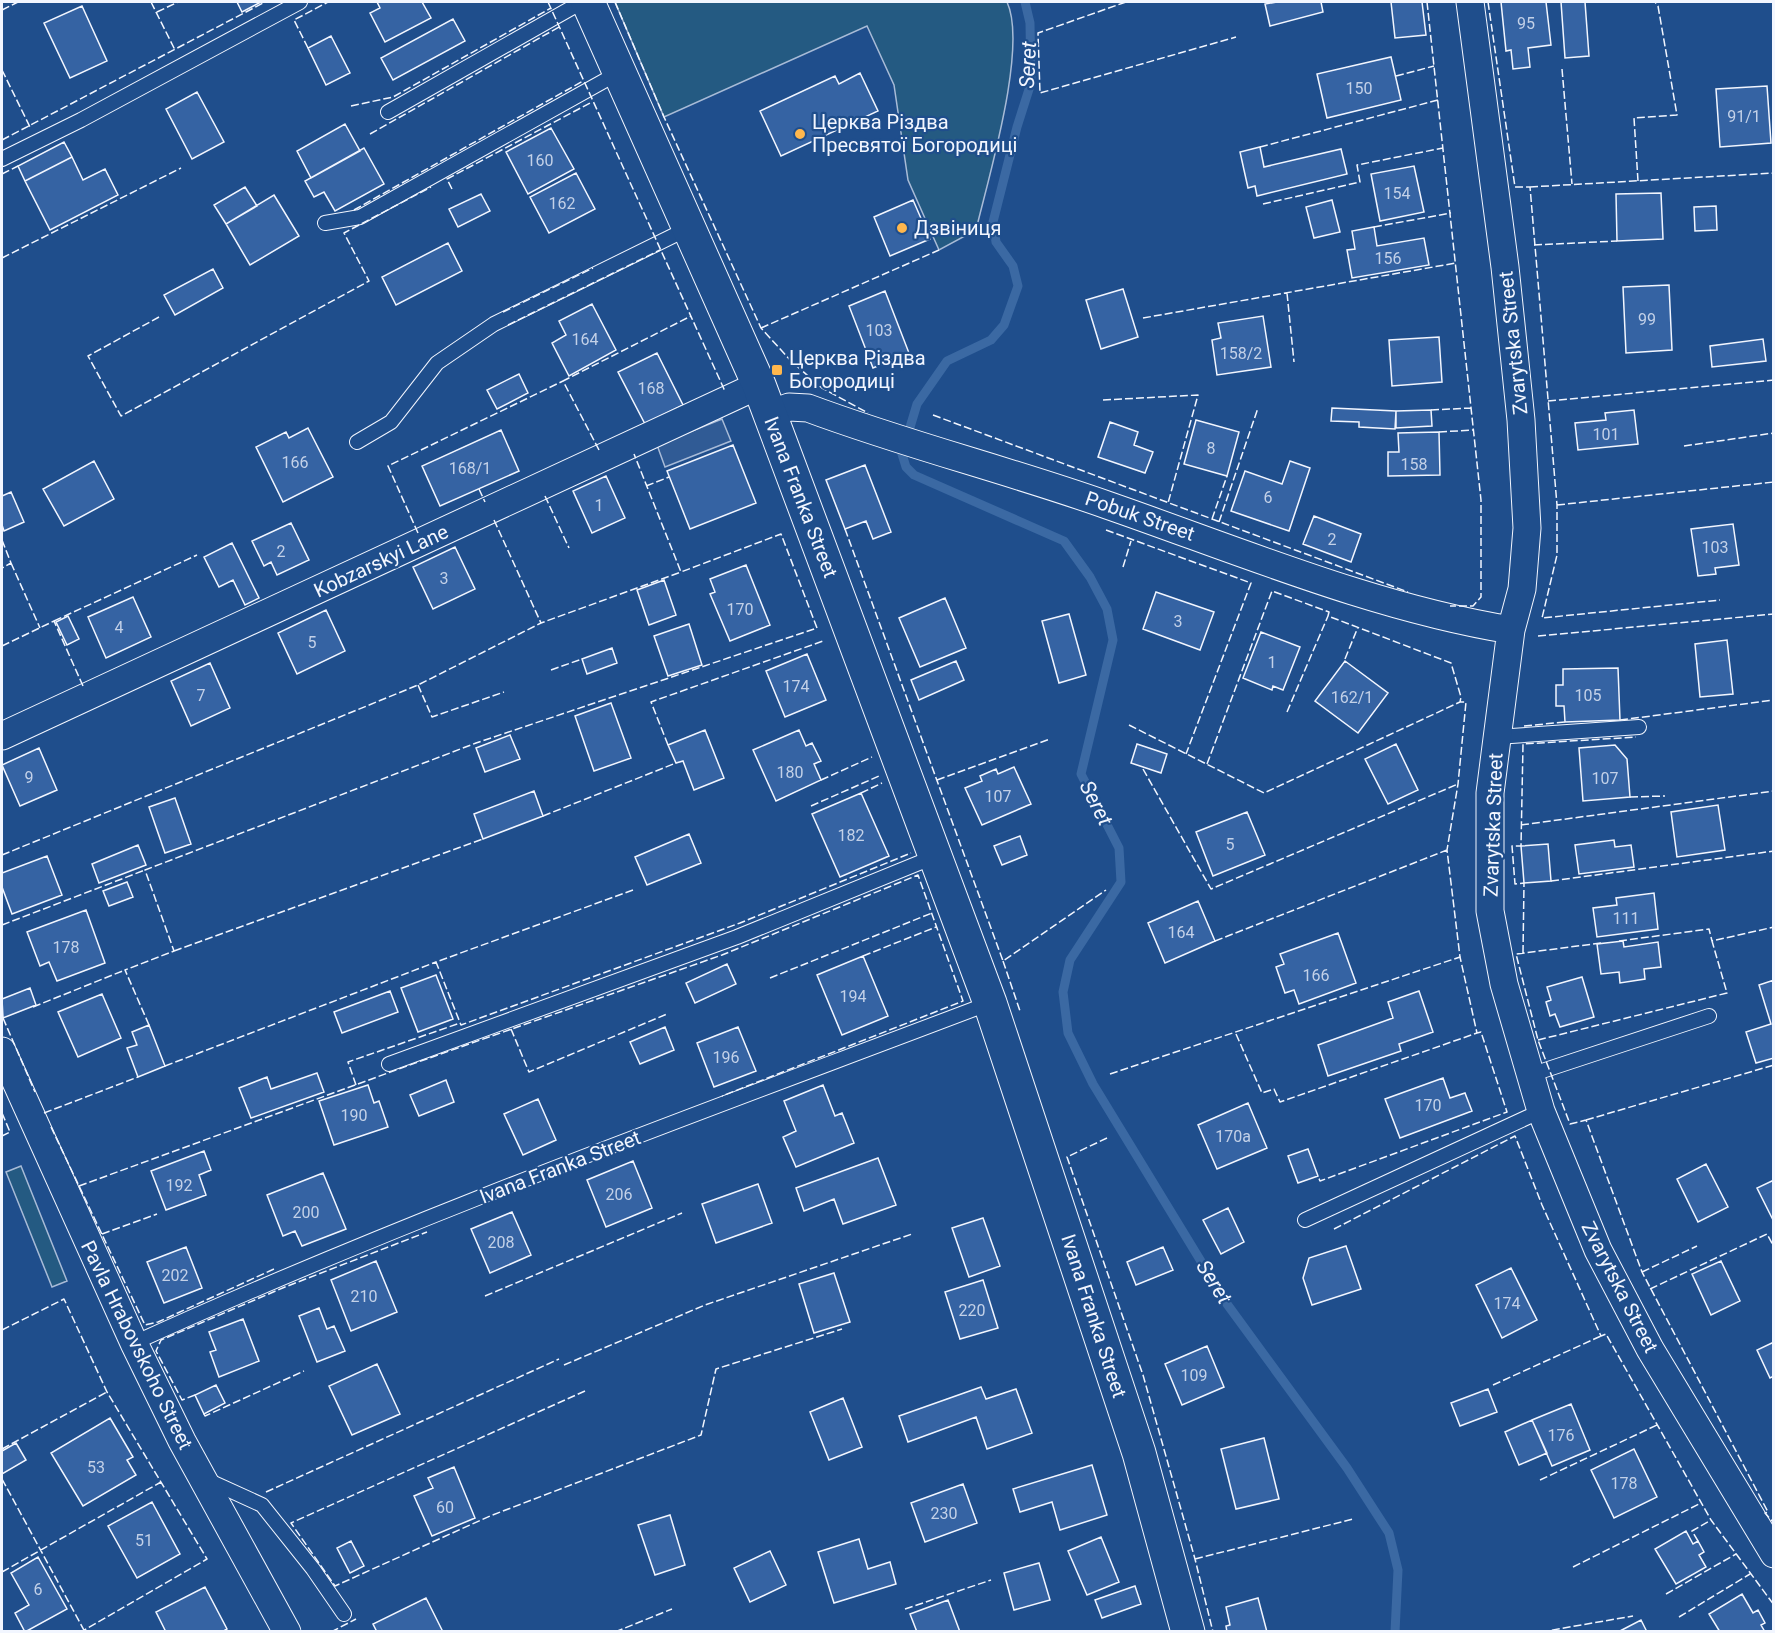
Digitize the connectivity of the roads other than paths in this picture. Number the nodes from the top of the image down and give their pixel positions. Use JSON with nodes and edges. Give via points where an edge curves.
{"nodes":[{"id":1,"x":300,"y":2,"type":"edge"},
{"id":2,"x":582,"y":2,"type":"edge"},
{"id":3,"x":588,"y":2,"type":"edge"},
{"id":4,"x":1470,"y":2,"type":"edge"},
{"id":5,"x":620,"y":72,"type":"junction"},
{"id":6,"x":388,"y":112,"type":"dead end"},
{"id":7,"x":2,"y":159,"type":"edge"},
{"id":8,"x":325,"y":224,"type":"dead end"},
{"id":9,"x":689,"y":228,"type":"junction"},
{"id":10,"x":764,"y":399,"type":"junction"},
{"id":11,"x":357,"y":442,"type":"dead end"},
{"id":12,"x":1511,"y":630,"type":"junction"},
{"id":13,"x":1639,"y":727,"type":"dead end"},
{"id":14,"x":2,"y":736,"type":"edge"},
{"id":15,"x":1497,"y":737,"type":"junction"},
{"id":16,"x":936,"y":856,"type":"junction"},
{"id":17,"x":990,"y":1003,"type":"junction"},
{"id":18,"x":1709,"y":1016,"type":"dead end"},
{"id":19,"x":2,"y":1051,"type":"edge"},
{"id":20,"x":389,"y":1064,"type":"dead end"},
{"id":21,"x":1530,"y":1075,"type":"junction"},
{"id":22,"x":1541,"y":1111,"type":"junction"},
{"id":23,"x":1305,"y":1220,"type":"dead end"},
{"id":24,"x":134,"y":1343,"type":"junction"},
{"id":25,"x":203,"y":1478,"type":"junction"},
{"id":26,"x":1773,"y":1554,"type":"edge"},
{"id":27,"x":344,"y":1614,"type":"dead end"},
{"id":28,"x":287,"y":1632,"type":"edge"},
{"id":29,"x":1188,"y":1632,"type":"edge"}],
"edges":[{"from":1,"to":7,"type":"lane"},
{"from":2,"to":6,"type":"lane"},
{"from":3,"to":5,"type":"main road","name":"Ivana Franka Street"},
{"from":4,"to":12,"type":"street","name":"Zvarytska Street","via":[[1521,420],[1527,528],[1522,589]]},
{"from":5,"to":8,"type":"lane","via":[[360,217]]},
{"from":5,"to":9,"type":"main road","name":"Ivana Franka Street"},
{"from":9,"to":10,"type":"main road","name":"Ivana Franka Street"},
{"from":9,"to":11,"type":"lane","via":[[494,324],[437,363],[392,422]]},
{"from":10,"to":12,"type":"street","name":"Pobuk Street","via":[[808,408],[918,447],[1097,501],[1365,593],[1461,622]]},
{"from":10,"to":14,"type":"street","name":"Kobzarskyi Lane"},
{"from":10,"to":16,"type":"main road","name":"Ivana Franka Street"},
{"from":12,"to":15,"type":"street","name":"Zvarytska Street"},
{"from":13,"to":15,"type":"lane"},
{"from":15,"to":21,"type":"street","name":"Zvarytska Street","via":[[1490,793],[1490,911],[1504,984]]},
{"from":16,"to":17,"type":"main road","name":"Ivana Franka Street"},
{"from":16,"to":20,"type":"lane","via":[[737,938]]},
{"from":17,"to":24,"type":"lane","name":"Ivana Franka Street","via":[[282,1277]]},
{"from":17,"to":29,"type":"main road","name":"Ivana Franka Street","via":[[1139,1453]]},
{"from":18,"to":21,"type":"lane"},
{"from":19,"to":24,"type":"street","name":"Pavla Hrabovskoho Street"},
{"from":21,"to":22,"type":"street","name":"Zvarytska Street"},
{"from":22,"to":23,"type":"lane"},
{"from":22,"to":26,"type":"street","name":"Zvarytska Street","via":[[1619,1293]]},
{"from":24,"to":25,"type":"street","name":"Pavla Hrabovskoho Street"},
{"from":25,"to":27,"type":"lane","via":[[262,1505]]},
{"from":25,"to":28,"type":"street","name":"Pavla Hrabovskoho Street"}]}
